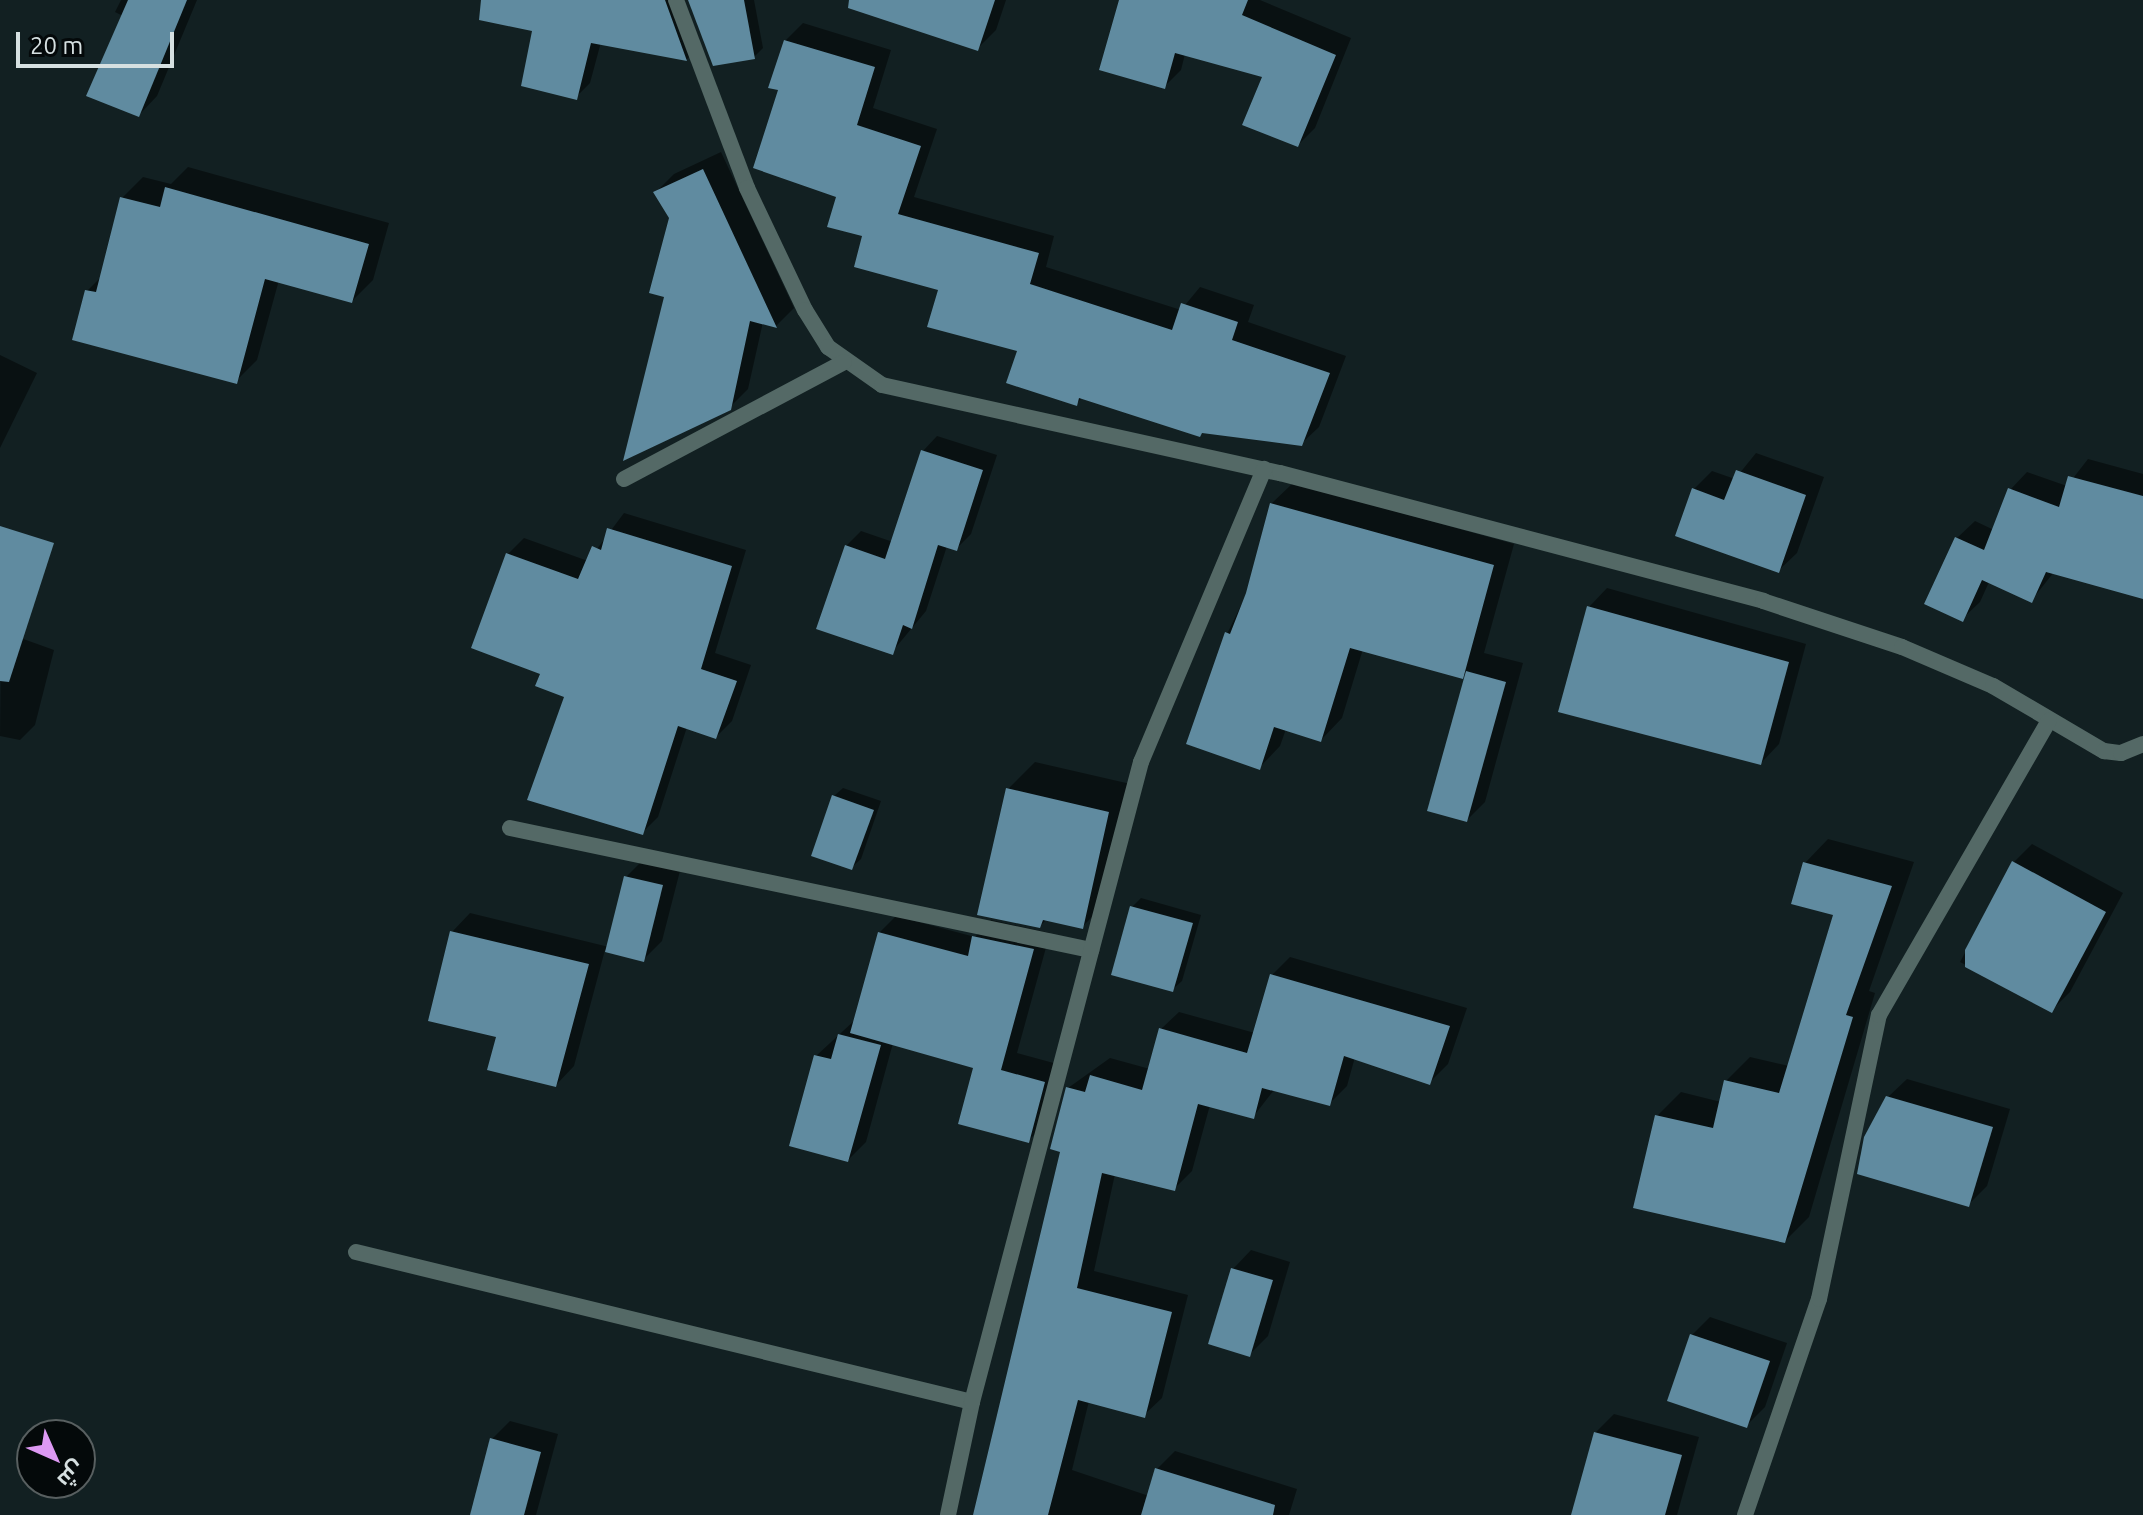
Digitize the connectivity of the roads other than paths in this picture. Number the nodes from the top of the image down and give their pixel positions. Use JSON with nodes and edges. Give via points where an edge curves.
{"nodes":[{"id":1,"x":676,"y":0,"type":"edge"},
{"id":2,"x":844,"y":362,"type":"junction"},
{"id":3,"x":1264,"y":469,"type":"junction"},
{"id":4,"x":624,"y":479,"type":"dead end"},
{"id":5,"x":2049,"y":721,"type":"junction"},
{"id":6,"x":2143,"y":744,"type":"edge"},
{"id":7,"x":510,"y":828,"type":"dead end"},
{"id":8,"x":1091,"y":950,"type":"junction"},
{"id":9,"x":356,"y":1252,"type":"dead end"},
{"id":10,"x":972,"y":1402,"type":"junction"},
{"id":11,"x":948,"y":1515,"type":"edge"},
{"id":12,"x":1745,"y":1515,"type":"edge"}],
"edges":[{"from":1,"to":2,"type":"street","via":[[747,188],[815,329]]},
{"from":2,"to":3,"type":"street","via":[[903,391]]},
{"from":2,"to":4,"type":"street"},
{"from":3,"to":5,"type":"street","via":[[1763,601],[1902,647],[1993,686]]},
{"from":3,"to":8,"type":"street","via":[[1141,762]]},
{"from":5,"to":6,"type":"street","via":[[2104,751],[2121,753]]},
{"from":5,"to":12,"type":"street","via":[[1879,1015],[1819,1299]]},
{"from":7,"to":8,"type":"street"},
{"from":8,"to":10,"type":"street"},
{"from":9,"to":10,"type":"street"},
{"from":10,"to":11,"type":"street"}]}
